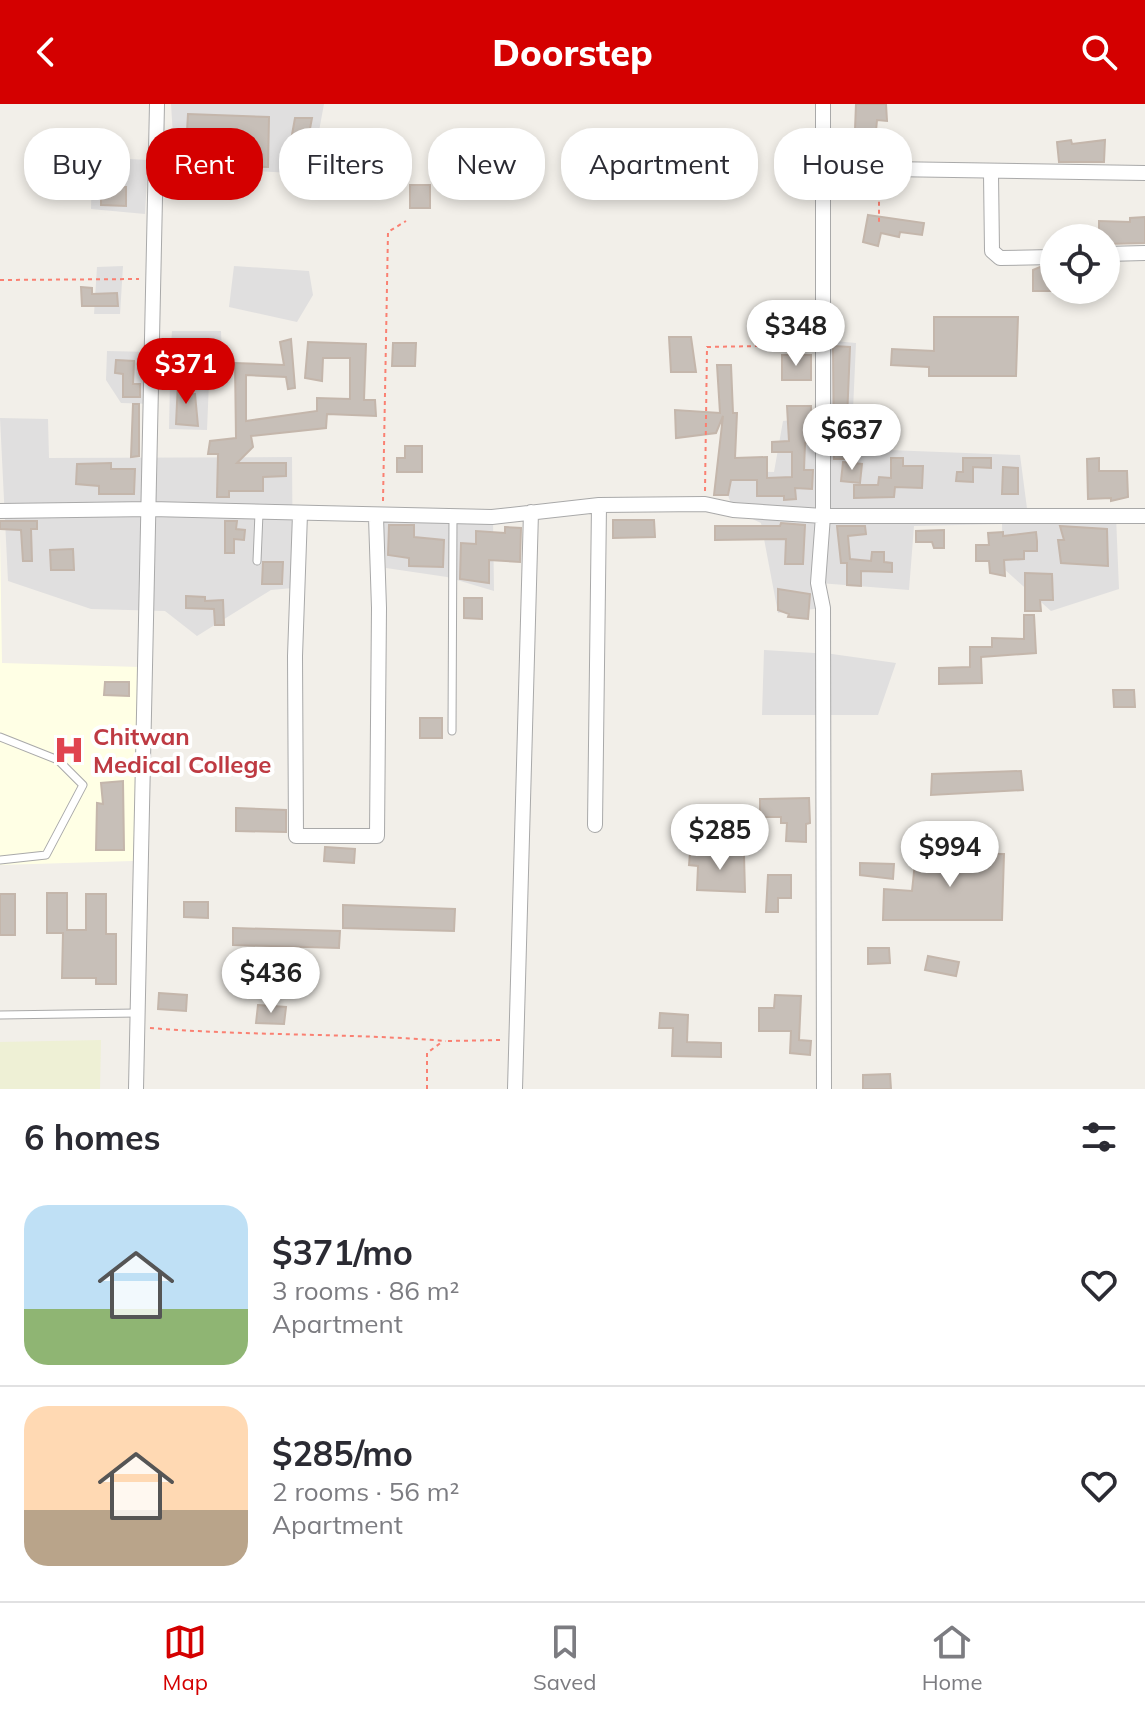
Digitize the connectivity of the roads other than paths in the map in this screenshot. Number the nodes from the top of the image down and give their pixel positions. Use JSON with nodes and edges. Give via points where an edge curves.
{"nodes":[{"id":1,"x":157,"y":104,"type":"edge"},
{"id":2,"x":823,"y":104,"type":"edge"},
{"id":3,"x":823,"y":128,"type":"edge"},
{"id":4,"x":912,"y":171,"type":"edge"},
{"id":5,"x":1145,"y":173,"type":"edge"},
{"id":6,"x":991,"y":174,"type":"junction"},
{"id":7,"x":823,"y":200,"type":"edge"},
{"id":8,"x":1145,"y":253,"type":"edge"},
{"id":9,"x":1120,"y":254,"type":"edge"},
{"id":10,"x":1040,"y":257,"type":"edge"},
{"id":11,"x":599,"y":505,"type":"junction"},
{"id":12,"x":151,"y":509,"type":"junction"},
{"id":13,"x":0,"y":511,"type":"edge"},
{"id":14,"x":531,"y":512,"type":"junction"},
{"id":15,"x":259,"y":513,"type":"junction"},
{"id":16,"x":300,"y":514,"type":"junction"},
{"id":17,"x":823,"y":516,"type":"junction"},
{"id":18,"x":1145,"y":516,"type":"edge"},
{"id":19,"x":379,"y":517,"type":"junction"},
{"id":20,"x":453,"y":517,"type":"junction"},
{"id":21,"x":257,"y":561,"type":"dead end"},
{"id":22,"x":452,"y":731,"type":"dead end"},
{"id":23,"x":0,"y":737,"type":"edge"},
{"id":24,"x":595,"y":825,"type":"dead end"},
{"id":25,"x":0,"y":860,"type":"edge"},
{"id":26,"x":0,"y":1015,"type":"edge"},
{"id":27,"x":137,"y":1020,"type":"junction"},
{"id":28,"x":136,"y":1089,"type":"edge"},
{"id":29,"x":515,"y":1089,"type":"edge"},
{"id":30,"x":824,"y":1089,"type":"edge"}],
"edges":[{"from":1,"to":12,"type":"street"},
{"from":2,"to":3,"type":"street"},
{"from":4,"to":6,"type":"street"},
{"from":5,"to":6,"type":"street"},
{"from":6,"to":10,"type":"street","via":[[992,251],[1000,258]]},
{"from":7,"to":17,"type":"street"},
{"from":8,"to":9,"type":"street"},
{"from":11,"to":14,"type":"street"},
{"from":11,"to":17,"type":"street","via":[[705,504]]},
{"from":11,"to":24,"type":"street"},
{"from":12,"to":13,"type":"street"},
{"from":12,"to":15,"type":"street"},
{"from":12,"to":27,"type":"street"},
{"from":14,"to":20,"type":"street"},
{"from":14,"to":29,"type":"street"},
{"from":15,"to":16,"type":"street"},
{"from":15,"to":21,"type":"lane"},
{"from":16,"to":19,"type":"street"},
{"from":16,"to":19,"type":"street","via":[[296,836],[377,836]]},
{"from":17,"to":18,"type":"street"},
{"from":17,"to":30,"type":"street","via":[[818,583],[823,623]]},
{"from":19,"to":20,"type":"street"},
{"from":20,"to":22,"type":"lane"},
{"from":23,"to":25,"type":"lane","via":[[58,760],[83,785],[46,855]]},
{"from":26,"to":27,"type":"lane"},
{"from":27,"to":28,"type":"street"}]}
